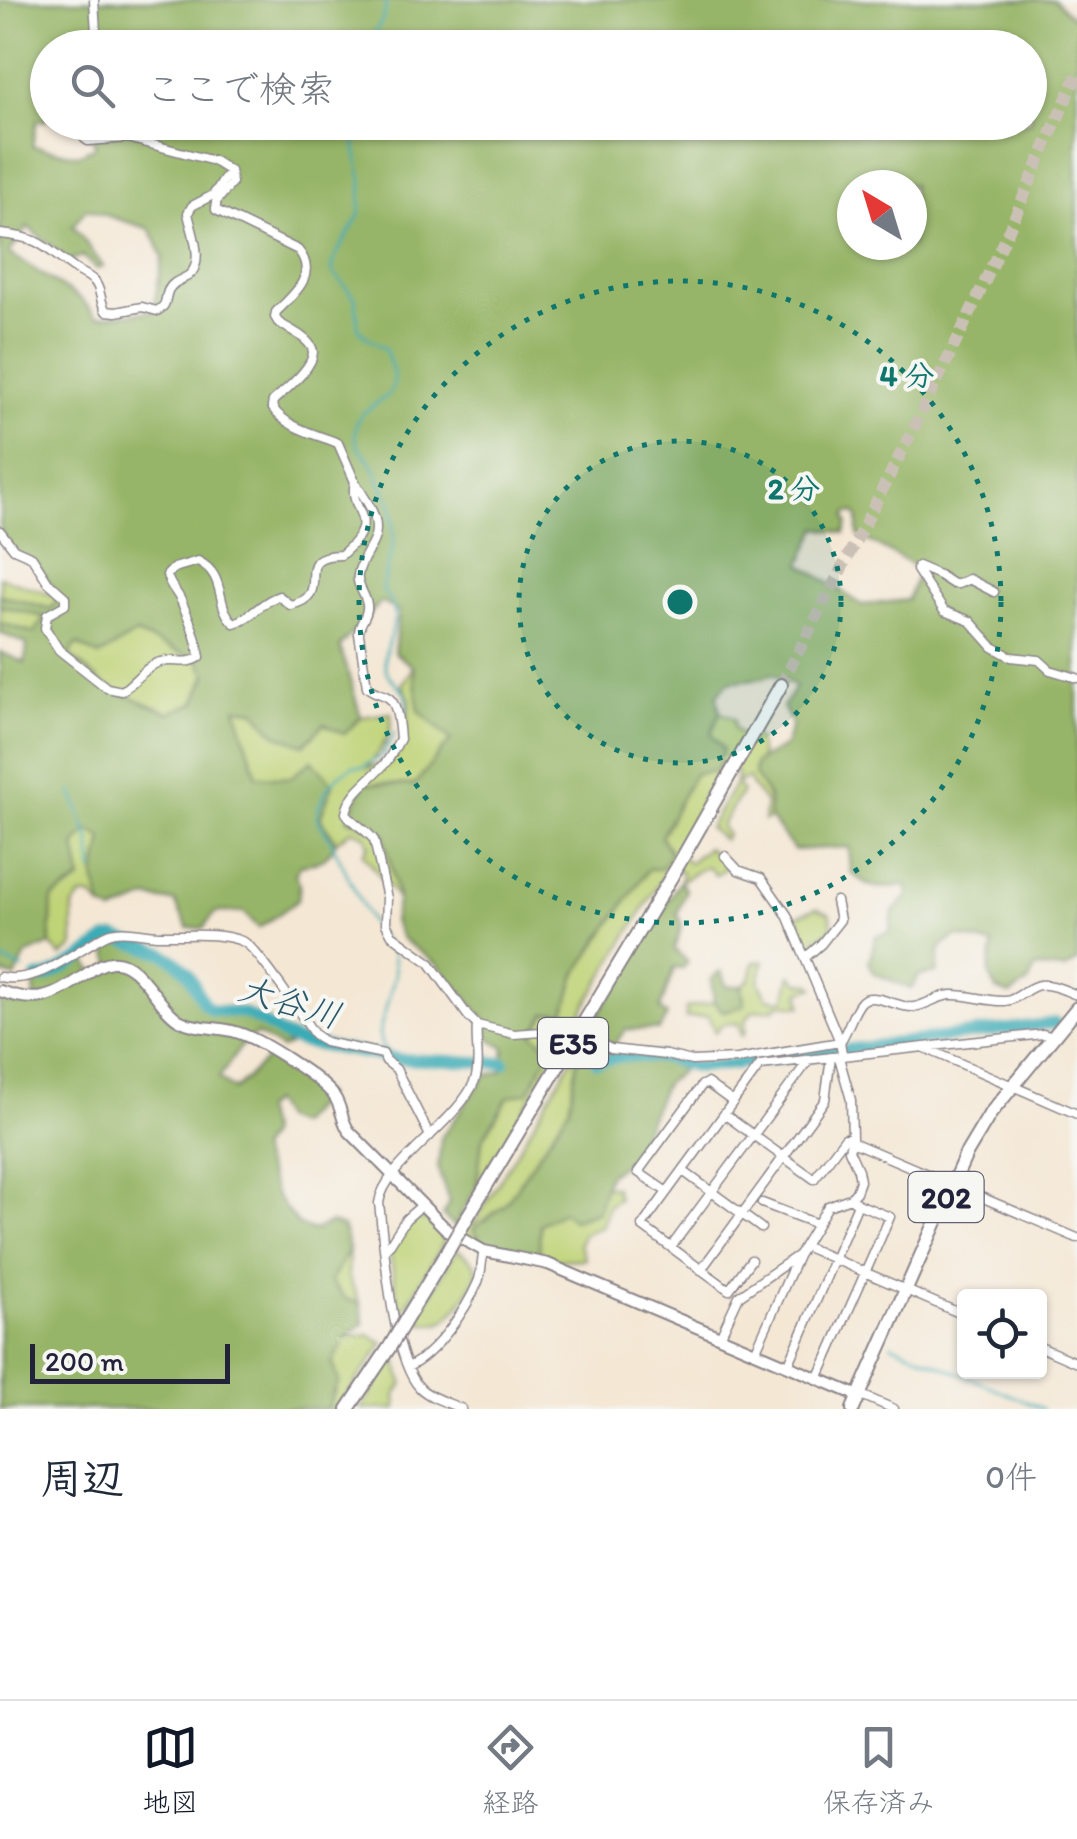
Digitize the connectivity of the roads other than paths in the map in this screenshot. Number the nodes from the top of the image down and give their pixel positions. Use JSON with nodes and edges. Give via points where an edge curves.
{"nodes":[{"id":1,"x":94,"y":0,"type":"edge"},
{"id":2,"x":96,"y":30,"type":"edge"},
{"id":3,"x":136,"y":140,"type":"edge"},
{"id":4,"x":230,"y":171,"type":"junction"},
{"id":5,"x":0,"y":234,"type":"edge"},
{"id":6,"x":356,"y":482,"type":"junction"},
{"id":7,"x":0,"y":532,"type":"edge"},
{"id":8,"x":994,"y":592,"type":"dead end"},
{"id":9,"x":1077,"y":678,"type":"edge"},
{"id":10,"x":781,"y":685,"type":"tunnel mouth"},
{"id":11,"x":724,"y":856,"type":"dead end"},
{"id":12,"x":836,"y":901,"type":"dead end"},
{"id":13,"x":806,"y":956,"type":"junction"},
{"id":14,"x":0,"y":977,"type":"edge"},
{"id":15,"x":0,"y":992,"type":"edge"},
{"id":16,"x":1077,"y":995,"type":"edge"},
{"id":17,"x":1077,"y":1008,"type":"edge"},
{"id":18,"x":478,"y":1025,"type":"junction"},
{"id":19,"x":556,"y":1031,"type":"tunnel mouth"},
{"id":20,"x":1053,"y":1037,"type":"junction"},
{"id":21,"x":592,"y":1040,"type":"tunnel mouth"},
{"id":22,"x":924,"y":1047,"type":"junction"},
{"id":23,"x":841,"y":1049,"type":"junction"},
{"id":24,"x":831,"y":1058,"type":"junction"},
{"id":25,"x":809,"y":1060,"type":"junction"},
{"id":26,"x":1012,"y":1087,"type":"junction"},
{"id":27,"x":733,"y":1102,"type":"junction"},
{"id":28,"x":724,"y":1114,"type":"junction"},
{"id":29,"x":1077,"y":1114,"type":"edge"},
{"id":30,"x":430,"y":1136,"type":"junction"},
{"id":31,"x":753,"y":1136,"type":"junction"},
{"id":32,"x":852,"y":1140,"type":"junction"},
{"id":33,"x":783,"y":1158,"type":"junction"},
{"id":34,"x":683,"y":1170,"type":"junction"},
{"id":35,"x":393,"y":1176,"type":"junction"},
{"id":36,"x":952,"y":1185,"type":"junction"},
{"id":37,"x":667,"y":1192,"type":"junction"},
{"id":38,"x":712,"y":1192,"type":"junction"},
{"id":39,"x":854,"y":1201,"type":"junction"},
{"id":40,"x":762,"y":1203,"type":"dead end"},
{"id":41,"x":422,"y":1205,"type":"junction"},
{"id":42,"x":742,"y":1214,"type":"junction"},
{"id":43,"x":817,"y":1224,"type":"junction"},
{"id":44,"x":761,"y":1228,"type":"dead end"},
{"id":45,"x":1077,"y":1238,"type":"edge"},
{"id":46,"x":804,"y":1246,"type":"junction"},
{"id":47,"x":671,"y":1247,"type":"junction"},
{"id":48,"x":384,"y":1248,"type":"junction"},
{"id":49,"x":484,"y":1251,"type":"junction"},
{"id":50,"x":798,"y":1256,"type":"junction"},
{"id":51,"x":834,"y":1259,"type":"junction"},
{"id":52,"x":751,"y":1260,"type":"dead end"},
{"id":53,"x":702,"y":1270,"type":"junction"},
{"id":54,"x":865,"y":1272,"type":"junction"},
{"id":55,"x":906,"y":1290,"type":"junction"},
{"id":56,"x":957,"y":1312,"type":"edge"},
{"id":57,"x":720,"y":1337,"type":"junction"},
{"id":58,"x":1047,"y":1350,"type":"edge"},
{"id":59,"x":756,"y":1352,"type":"junction"},
{"id":60,"x":1077,"y":1363,"type":"edge"},
{"id":61,"x":788,"y":1366,"type":"junction"},
{"id":62,"x":408,"y":1368,"type":"junction"},
{"id":63,"x":818,"y":1379,"type":"junction"},
{"id":64,"x":856,"y":1402,"type":"edge"},
{"id":65,"x":348,"y":1409,"type":"edge"},
{"id":66,"x":462,"y":1409,"type":"edge"},
{"id":67,"x":894,"y":1409,"type":"edge"}],
"edges":[{"from":1,"to":2,"type":"street"},
{"from":3,"to":4,"type":"street","via":[[214,160]]},
{"from":4,"to":5,"type":"street","via":[[213,195],[188,212],[196,268],[177,280],[156,311],[106,311],[94,280],[28,237]]},
{"from":4,"to":6,"type":"street","via":[[232,183],[216,210],[304,256],[305,280],[275,317],[314,356],[272,407],[287,422],[338,444]]},
{"from":6,"to":7,"type":"street","via":[[361,533],[340,555],[316,560],[312,592],[298,603],[272,598],[234,623],[218,580],[204,564],[174,568],[167,581],[181,600],[200,658],[160,662],[122,691],[107,688],[59,650],[45,628],[65,597]]},
{"from":6,"to":18,"type":"street","via":[[376,523],[357,580],[367,604],[358,627],[365,679],[374,693],[393,702],[400,739],[346,813],[374,840],[392,936],[428,962]]},
{"from":8,"to":9,"type":"street","via":[[969,579],[952,584],[918,566],[944,611],[970,621],[993,647]]},
{"from":10,"to":65,"type":"highway","number":"E35","bridge":true},
{"from":11,"to":13,"type":"street","via":[[761,878]]},
{"from":12,"to":13,"type":"street","via":[[840,920]]},
{"from":13,"to":23,"type":"street"},
{"from":14,"to":30,"type":"street","via":[[26,977],[115,931],[248,943],[314,1034],[381,1052]]},
{"from":15,"to":35,"type":"street","via":[[46,997],[96,967],[121,962],[178,1019],[258,1041],[326,1087],[349,1131]]},
{"from":16,"to":23,"type":"street","via":[[1042,984],[1008,1001],[954,995],[908,1008],[868,998]]},
{"from":17,"to":20,"type":"highway","number":"202"},
{"from":18,"to":19,"type":"street","via":[[514,1034]]},
{"from":18,"to":30,"type":"street","via":[[474,1083]]},
{"from":20,"to":22,"type":"street"},
{"from":20,"to":26,"type":"highway","number":"202"},
{"from":21,"to":23,"type":"street","via":[[611,1049],[711,1062]]},
{"from":22,"to":23,"type":"street"},
{"from":22,"to":26,"type":"street"},
{"from":23,"to":24,"type":"street"},
{"from":23,"to":32,"type":"street"},
{"from":24,"to":25,"type":"street"},
{"from":24,"to":33,"type":"street","via":[[826,1100]]},
{"from":25,"to":27,"type":"street","via":[[760,1066]]},
{"from":25,"to":31,"type":"street"},
{"from":26,"to":29,"type":"street"},
{"from":26,"to":36,"type":"highway","number":"202","via":[[978,1132]]},
{"from":27,"to":28,"type":"street"},
{"from":27,"to":37,"type":"street","via":[[702,1085],[638,1172]]},
{"from":28,"to":31,"type":"street"},
{"from":28,"to":34,"type":"street"},
{"from":30,"to":35,"type":"street"},
{"from":31,"to":33,"type":"street"},
{"from":31,"to":38,"type":"street"},
{"from":32,"to":33,"type":"street","via":[[845,1138],[814,1179]]},
{"from":32,"to":36,"type":"street"},
{"from":32,"to":39,"type":"street","via":[[860,1181]]},
{"from":33,"to":42,"type":"street"},
{"from":34,"to":37,"type":"street"},
{"from":34,"to":38,"type":"street"},
{"from":35,"to":41,"type":"street"},
{"from":35,"to":48,"type":"street","via":[[379,1202]]},
{"from":36,"to":45,"type":"street"},
{"from":36,"to":55,"type":"highway","number":"202"},
{"from":37,"to":47,"type":"street","via":[[642,1226]]},
{"from":38,"to":42,"type":"street"},
{"from":38,"to":47,"type":"street"},
{"from":39,"to":43,"type":"street","via":[[828,1206]]},
{"from":39,"to":51,"type":"street"},
{"from":39,"to":54,"type":"street","via":[[890,1216]]},
{"from":40,"to":43,"type":"street"},
{"from":41,"to":48,"type":"street"},
{"from":41,"to":49,"type":"street"},
{"from":42,"to":44,"type":"street"},
{"from":42,"to":53,"type":"street"},
{"from":43,"to":46,"type":"street"},
{"from":46,"to":50,"type":"street"},
{"from":46,"to":51,"type":"street"},
{"from":47,"to":53,"type":"street"},
{"from":48,"to":62,"type":"street"},
{"from":49,"to":57,"type":"street","via":[[548,1264]]},
{"from":49,"to":62,"type":"street","via":[[480,1279],[454,1324]]},
{"from":50,"to":57,"type":"street","via":[[739,1296]]},
{"from":50,"to":59,"type":"street"},
{"from":51,"to":54,"type":"street"},
{"from":51,"to":61,"type":"street"},
{"from":52,"to":53,"type":"street","via":[[729,1290]]},
{"from":54,"to":55,"type":"street"},
{"from":54,"to":63,"type":"street"},
{"from":55,"to":56,"type":"street"},
{"from":55,"to":64,"type":"highway","number":"202"},
{"from":57,"to":59,"type":"street"},
{"from":58,"to":60,"type":"street"},
{"from":59,"to":61,"type":"street"},
{"from":61,"to":63,"type":"street"},
{"from":62,"to":66,"type":"street","via":[[421,1390]]},
{"from":63,"to":64,"type":"street"},
{"from":64,"to":67,"type":"street","via":[[866,1397]]}]}
